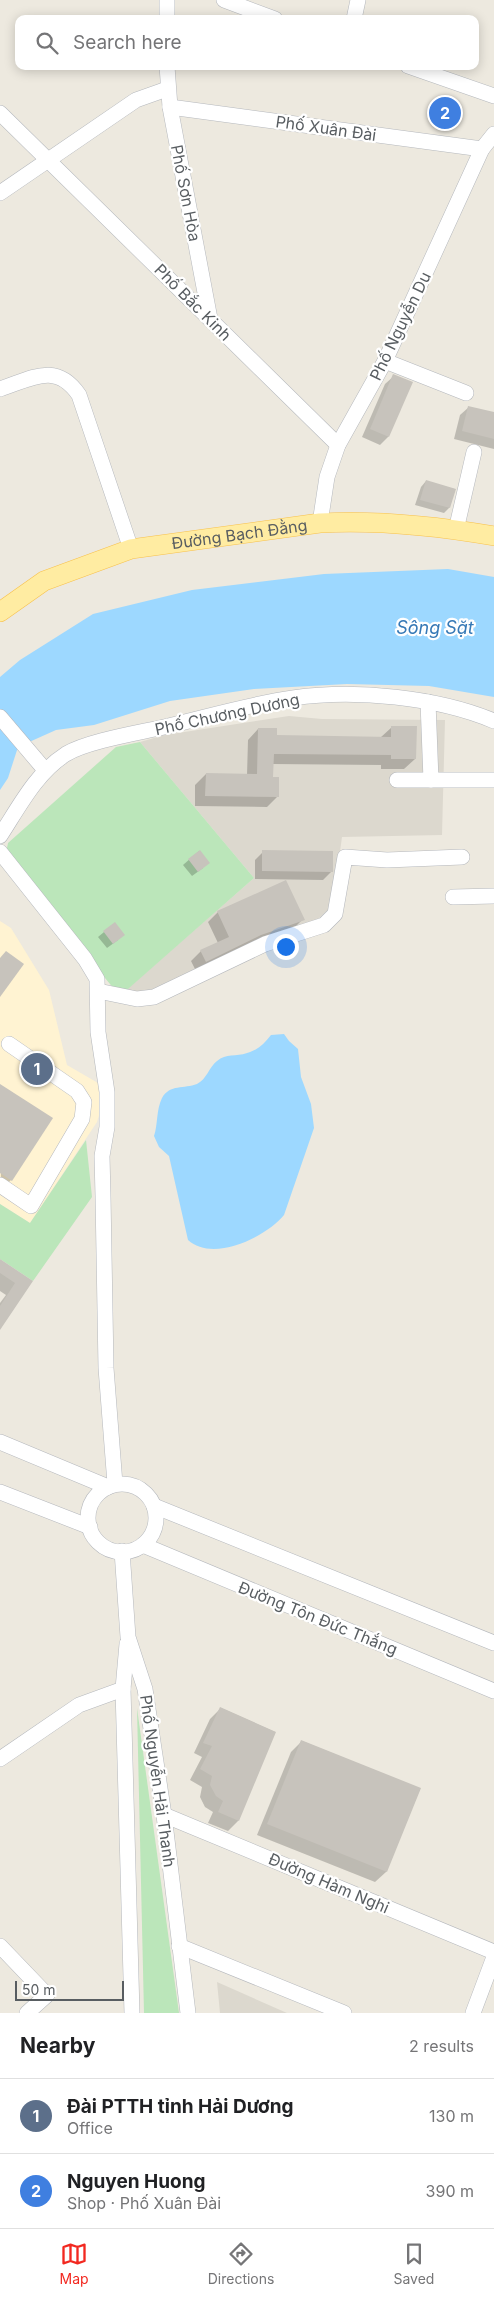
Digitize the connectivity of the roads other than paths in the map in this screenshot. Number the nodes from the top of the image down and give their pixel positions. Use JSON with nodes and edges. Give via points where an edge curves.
{"nodes":[{"id":1,"x":167,"y":0,"type":"edge"},
{"id":2,"x":358,"y":0,"type":"edge"},
{"id":3,"x":232,"y":1,"type":"edge"},
{"id":4,"x":167,"y":15,"type":"edge"},
{"id":5,"x":265,"y":15,"type":"edge"},
{"id":6,"x":355,"y":15,"type":"edge"},
{"id":7,"x":167,"y":70,"type":"edge"},
{"id":8,"x":419,"y":70,"type":"edge"},
{"id":9,"x":168,"y":90,"type":"junction"},
{"id":10,"x":494,"y":96,"type":"edge"},
{"id":11,"x":170,"y":107,"type":"junction"},
{"id":12,"x":0,"y":113,"type":"edge"},
{"id":13,"x":494,"y":134,"type":"edge"},
{"id":14,"x":482,"y":150,"type":"junction"},
{"id":15,"x":48,"y":158,"type":"junction"},
{"id":16,"x":0,"y":192,"type":"edge"},
{"id":17,"x":210,"y":318,"type":"junction"},
{"id":18,"x":385,"y":361,"type":"junction"},
{"id":19,"x":0,"y":389,"type":"edge"},
{"id":20,"x":466,"y":393,"type":"dead end"},
{"id":21,"x":338,"y":445,"type":"junction"},
{"id":22,"x":474,"y":452,"type":"dead end"},
{"id":23,"x":320,"y":523,"type":"junction"},
{"id":24,"x":456,"y":530,"type":"junction"},
{"id":25,"x":494,"y":536,"type":"edge"},
{"id":26,"x":131,"y":549,"type":"junction"},
{"id":27,"x":0,"y":612,"type":"edge"},
{"id":28,"x":428,"y":702,"type":"junction"},
{"id":29,"x":0,"y":717,"type":"edge"},
{"id":30,"x":494,"y":721,"type":"edge"},
{"id":31,"x":45,"y":770,"type":"junction"},
{"id":32,"x":397,"y":780,"type":"dead end"},
{"id":33,"x":431,"y":780,"type":"junction"},
{"id":34,"x":494,"y":780,"type":"edge"},
{"id":35,"x":0,"y":836,"type":"edge"},
{"id":36,"x":0,"y":852,"type":"edge"},
{"id":37,"x":462,"y":857,"type":"dead end"},
{"id":38,"x":494,"y":896,"type":"edge"},
{"id":39,"x":453,"y":897,"type":"dead end"},
{"id":40,"x":98,"y":991,"type":"junction"},
{"id":41,"x":9,"y":1044,"type":"dead end"},
{"id":42,"x":0,"y":1185,"type":"edge"},
{"id":43,"x":0,"y":1442,"type":"edge"},
{"id":44,"x":112,"y":1486,"type":"junction"},
{"id":45,"x":0,"y":1492,"type":"edge"},
{"id":46,"x":154,"y":1506,"type":"junction"},
{"id":47,"x":90,"y":1527,"type":"junction"},
{"id":48,"x":143,"y":1545,"type":"junction"},
{"id":49,"x":122,"y":1552,"type":"junction"},
{"id":50,"x":128,"y":1637,"type":"junction"},
{"id":51,"x":494,"y":1642,"type":"edge"},
{"id":52,"x":123,"y":1689,"type":"junction"},
{"id":53,"x":494,"y":1691,"type":"edge"},
{"id":54,"x":0,"y":1760,"type":"edge"},
{"id":55,"x":164,"y":1815,"type":"junction"},
{"id":56,"x":0,"y":1946,"type":"edge"},
{"id":57,"x":179,"y":1946,"type":"junction"},
{"id":58,"x":494,"y":1952,"type":"edge"},
{"id":59,"x":494,"y":1957,"type":"edge"},
{"id":60,"x":26,"y":2013,"type":"edge"},
{"id":61,"x":132,"y":2013,"type":"edge"},
{"id":62,"x":188,"y":2013,"type":"edge"},
{"id":63,"x":344,"y":2013,"type":"edge"},
{"id":64,"x":473,"y":2013,"type":"edge"}],
"edges":[{"from":1,"to":4,"type":"street"},
{"from":2,"to":6,"type":"street"},
{"from":3,"to":5,"type":"street"},
{"from":7,"to":9,"type":"street","name":"Phố Sơn Hòa"},
{"from":8,"to":10,"type":"street"},
{"from":9,"to":11,"type":"street","name":"Phố Sơn Hòa"},
{"from":9,"to":15,"type":"street","via":[[136,100]]},
{"from":11,"to":14,"type":"street","name":"Phố Xuân Đài"},
{"from":11,"to":17,"type":"street","name":"Phố Sơn Hòa"},
{"from":12,"to":15,"type":"street","name":"Phố Bắc Kinh"},
{"from":13,"to":14,"type":"street","name":"Phố Nguyễn Du"},
{"from":14,"to":18,"type":"street","name":"Phố Nguyễn Du"},
{"from":15,"to":16,"type":"street"},
{"from":15,"to":17,"type":"street","name":"Phố Bắc Kinh"},
{"from":17,"to":21,"type":"street","name":"Phố Bắc Kinh"},
{"from":18,"to":20,"type":"street"},
{"from":18,"to":21,"type":"street","name":"Phố Nguyễn Du"},
{"from":19,"to":26,"type":"street","via":[[47,374],[61,377],[71,384],[79,395]]},
{"from":21,"to":23,"type":"street","name":"Phố Nguyễn Du","via":[[327,477]]},
{"from":22,"to":24,"type":"street"},
{"from":23,"to":24,"type":"main road","name":"Đường Bạch Đằng"},
{"from":23,"to":26,"type":"main road","name":"Đường Bạch Đằng"},
{"from":24,"to":25,"type":"main road","name":"Đường Bạch Đằng"},
{"from":26,"to":27,"type":"main road","name":"Đường Bạch Đằng","via":[[44,581]]},
{"from":28,"to":30,"type":"street","name":"Phố Chương Dương","via":[[468,710]]},
{"from":28,"to":31,"type":"street","name":"Phố Chương Dương","via":[[354,695],[294,698],[108,739],[68,753]]},
{"from":28,"to":33,"type":"street"},
{"from":29,"to":31,"type":"street"},
{"from":31,"to":35,"type":"street","name":"Phố Chương Dương"},
{"from":32,"to":33,"type":"street"},
{"from":33,"to":34,"type":"street"},
{"from":36,"to":40,"type":"street","via":[[85,959],[97,979]]},
{"from":37,"to":40,"type":"street","via":[[386,860],[346,857],[335,914],[324,925],[265,944],[154,997],[137,999]]},
{"from":38,"to":39,"type":"street"},
{"from":40,"to":44,"type":"street","via":[[98,1032],[107,1092],[107,1127],[102,1156]]},
{"from":41,"to":42,"type":"street","via":[[77,1091],[84,1102],[82,1119],[31,1206]]},
{"from":43,"to":44,"type":"street"},
{"from":44,"to":46,"type":"street","via":[[130,1484],[144,1491]]},
{"from":44,"to":47,"type":"street","via":[[101,1491],[91,1502]]},
{"from":45,"to":47,"type":"street"},
{"from":46,"to":48,"type":"street","via":[[157,1518],[153,1533]]},
{"from":46,"to":51,"type":"street"},
{"from":47,"to":49,"type":"street","via":[[100,1544]]},
{"from":48,"to":49,"type":"street"},
{"from":48,"to":53,"type":"street","name":"Đường Tôn Đức Thắng"},
{"from":49,"to":50,"type":"street","name":"Phố Nguyễn Hải Thanh"},
{"from":50,"to":52,"type":"street"},
{"from":50,"to":55,"type":"street","name":"Phố Nguyễn Hải Thanh","via":[[145,1689]]},
{"from":52,"to":54,"type":"street","via":[[79,1705]]},
{"from":52,"to":61,"type":"street"},
{"from":55,"to":57,"type":"street","name":"Phố Nguyễn Hải Thanh"},
{"from":55,"to":58,"type":"street","name":"Đường Hàm Nghi"},
{"from":56,"to":60,"type":"street","via":[[47,1995]]},
{"from":57,"to":62,"type":"street","name":"Phố Nguyễn Hải Thanh"},
{"from":57,"to":63,"type":"street"},
{"from":59,"to":64,"type":"street"}]}
